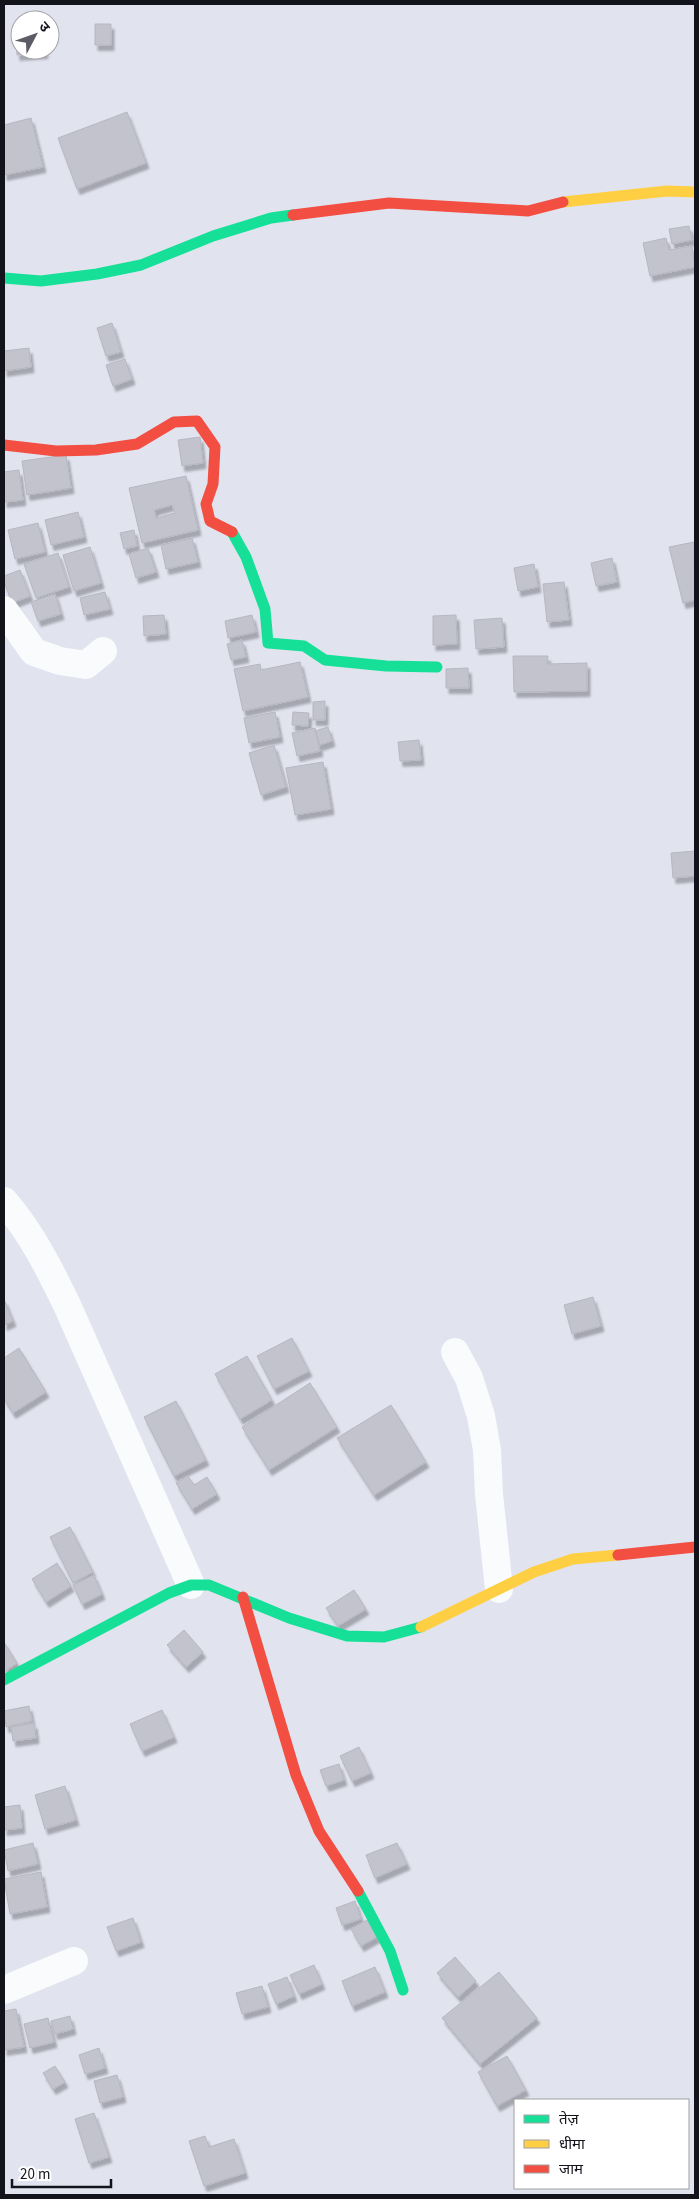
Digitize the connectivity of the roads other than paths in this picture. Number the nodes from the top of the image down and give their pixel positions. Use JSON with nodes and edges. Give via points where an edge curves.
{"nodes":[{"id":1,"x":695,"y":192,"type":"edge"},
{"id":2,"x":4,"y":278,"type":"edge"},
{"id":3,"x":4,"y":445,"type":"edge"},
{"id":4,"x":4,"y":610,"type":"edge"},
{"id":5,"x":103,"y":651,"type":"dead end"},
{"id":6,"x":437,"y":667,"type":"dead end"},
{"id":7,"x":4,"y":1201,"type":"edge"},
{"id":8,"x":456,"y":1352,"type":"dead end"},
{"id":9,"x":695,"y":1547,"type":"edge"},
{"id":10,"x":191,"y":1585,"type":"junction"},
{"id":11,"x":499,"y":1589,"type":"junction"},
{"id":12,"x":243,"y":1597,"type":"junction"},
{"id":13,"x":4,"y":1680,"type":"edge"},
{"id":14,"x":74,"y":1961,"type":"dead end"},
{"id":15,"x":4,"y":1990,"type":"edge"},
{"id":16,"x":403,"y":1990,"type":"dead end"}],
"edges":[{"from":1,"to":2,"type":"street","via":[[667,191],[569,201],[528,211],[389,203],[271,218],[213,236],[141,266],[41,281]]},
{"from":3,"to":6,"type":"street","via":[[56,451],[96,450],[137,444],[174,422],[197,421],[215,447],[213,484],[206,504],[210,521],[232,532],[246,557],[265,609],[268,643],[304,646],[325,660]]},
{"from":4,"to":5,"type":"street","via":[[34,652],[86,665]]},
{"from":7,"to":10,"type":"street","via":[[23,1225],[67,1305]]},
{"from":8,"to":11,"type":"street","via":[[469,1378],[481,1416]]},
{"from":9,"to":11,"type":"street","via":[[573,1559],[534,1572]]},
{"from":10,"to":12,"type":"street","via":[[209,1585]]},
{"from":10,"to":13,"type":"street","via":[[169,1593]]},
{"from":11,"to":12,"type":"street","via":[[428,1625],[384,1638],[346,1636],[289,1618]]},
{"from":12,"to":16,"type":"street","via":[[296,1775],[316,1823],[355,1884],[390,1950]]},
{"from":14,"to":15,"type":"street"}]}
